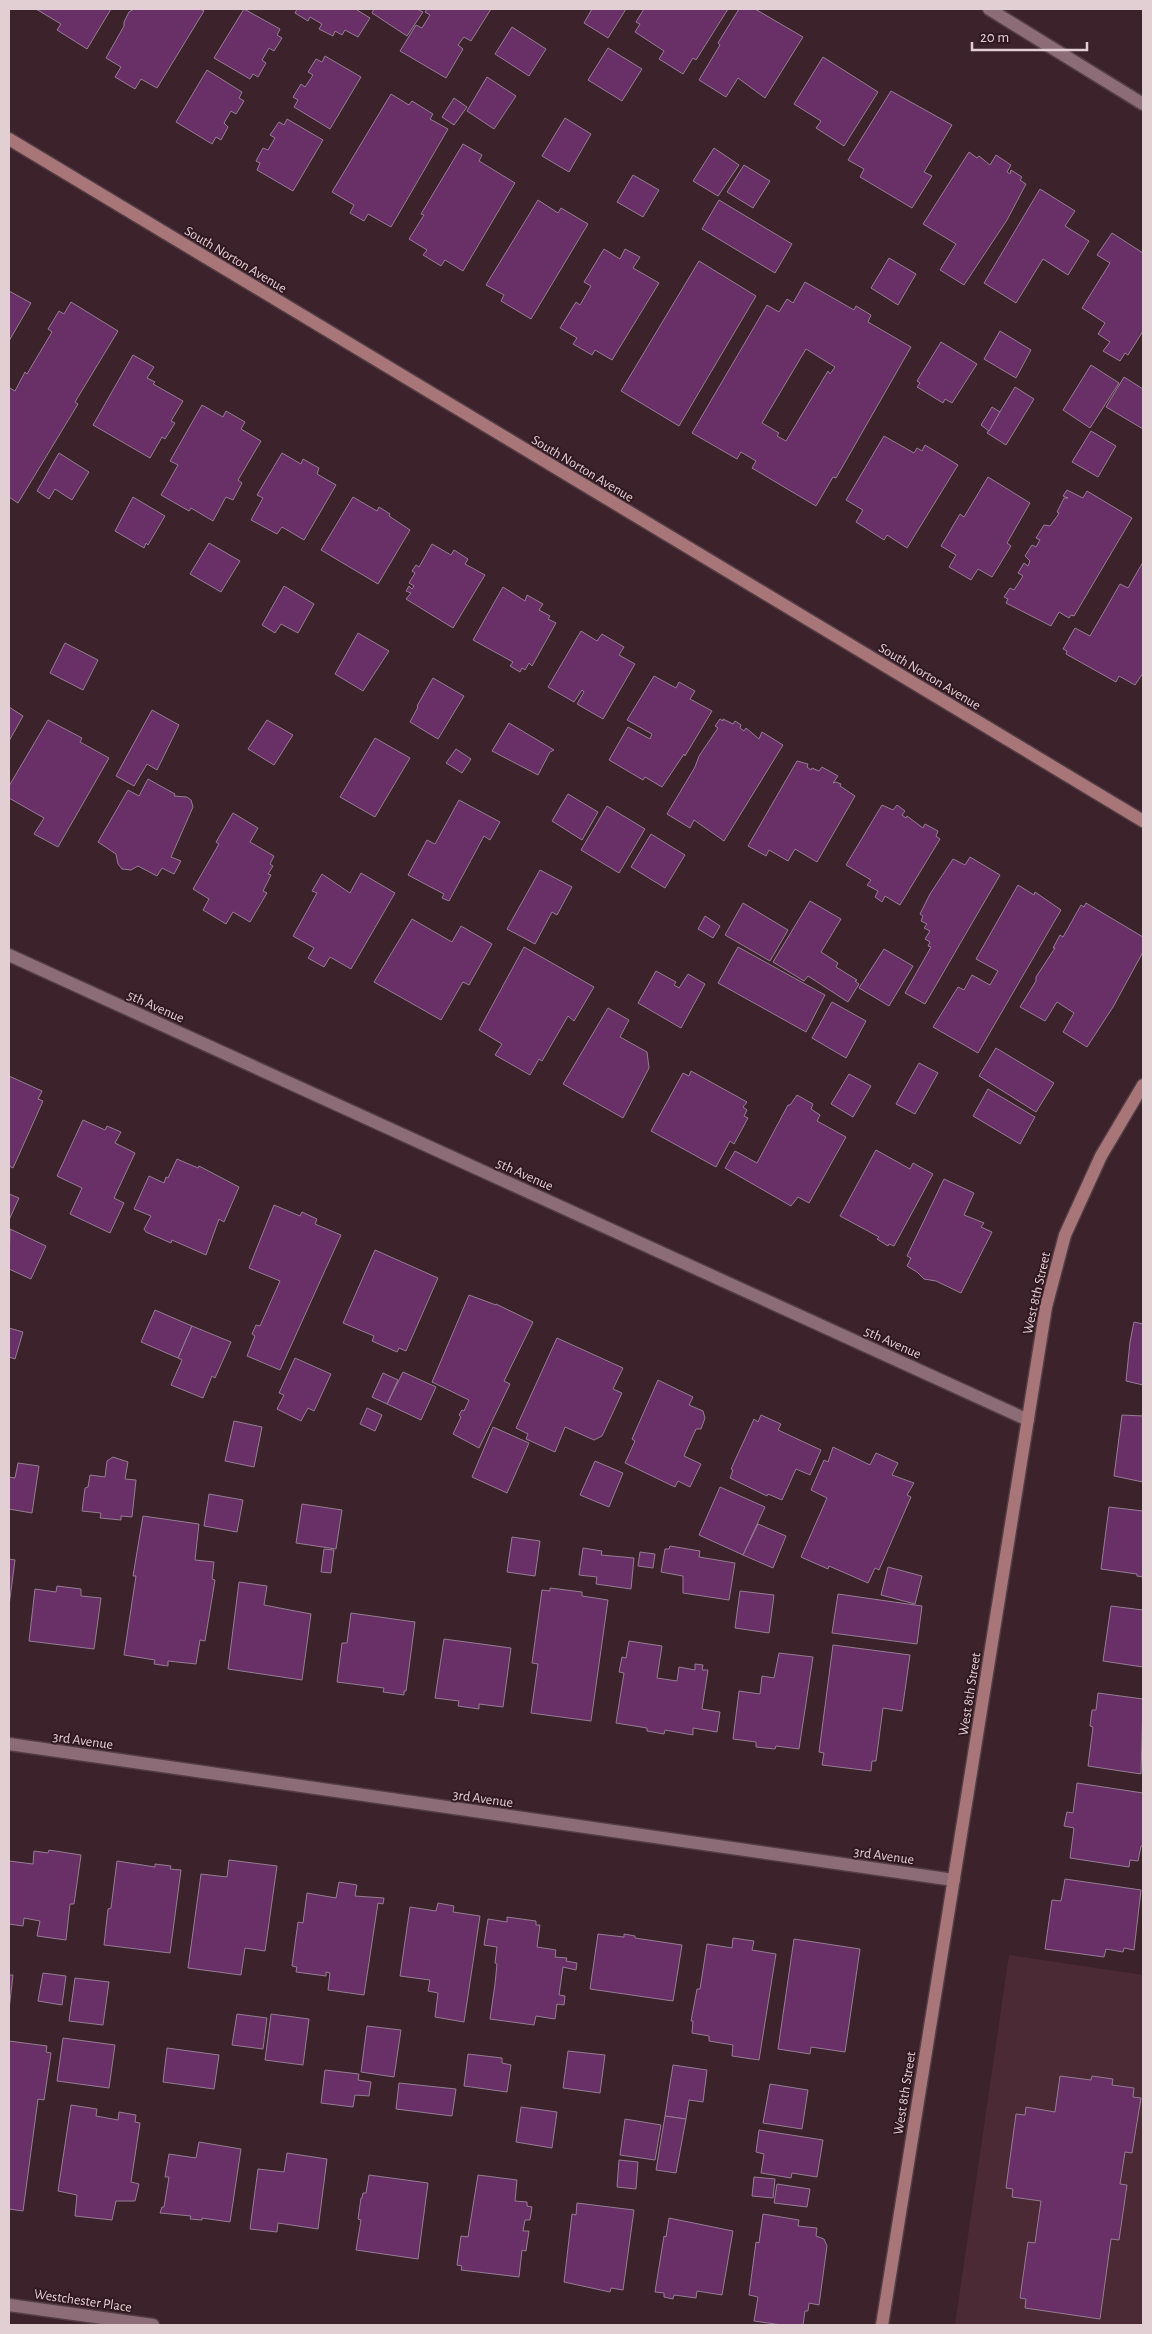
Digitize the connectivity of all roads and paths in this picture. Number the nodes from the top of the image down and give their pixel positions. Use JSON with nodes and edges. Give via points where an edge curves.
{"nodes":[{"id":1,"x":989,"y":9,"type":"edge"},
{"id":2,"x":1143,"y":104,"type":"edge"},
{"id":3,"x":9,"y":139,"type":"edge"},
{"id":4,"x":1143,"y":821,"type":"edge"},
{"id":5,"x":9,"y":955,"type":"edge"},
{"id":6,"x":1143,"y":1085,"type":"edge"},
{"id":7,"x":1028,"y":1420,"type":"junction"},
{"id":8,"x":9,"y":1744,"type":"edge"},
{"id":9,"x":954,"y":1880,"type":"junction"},
{"id":10,"x":9,"y":2305,"type":"edge"},
{"id":11,"x":153,"y":2325,"type":"edge"},
{"id":12,"x":882,"y":2325,"type":"edge"}],
"edges":[{"from":1,"to":2,"type":"street"},
{"from":3,"to":4,"type":"street","name":"South Norton Avenue"},
{"from":5,"to":7,"type":"street","name":"5th Avenue"},
{"from":6,"to":7,"type":"street","name":"West 8th Street","via":[[1101,1156],[1065,1234],[1046,1307]]},
{"from":7,"to":9,"type":"street","name":"West 8th Street"},
{"from":8,"to":9,"type":"street","name":"3rd Avenue"},
{"from":9,"to":12,"type":"street","name":"West 8th Street"},
{"from":10,"to":11,"type":"street","name":"Westchester Place"}]}
